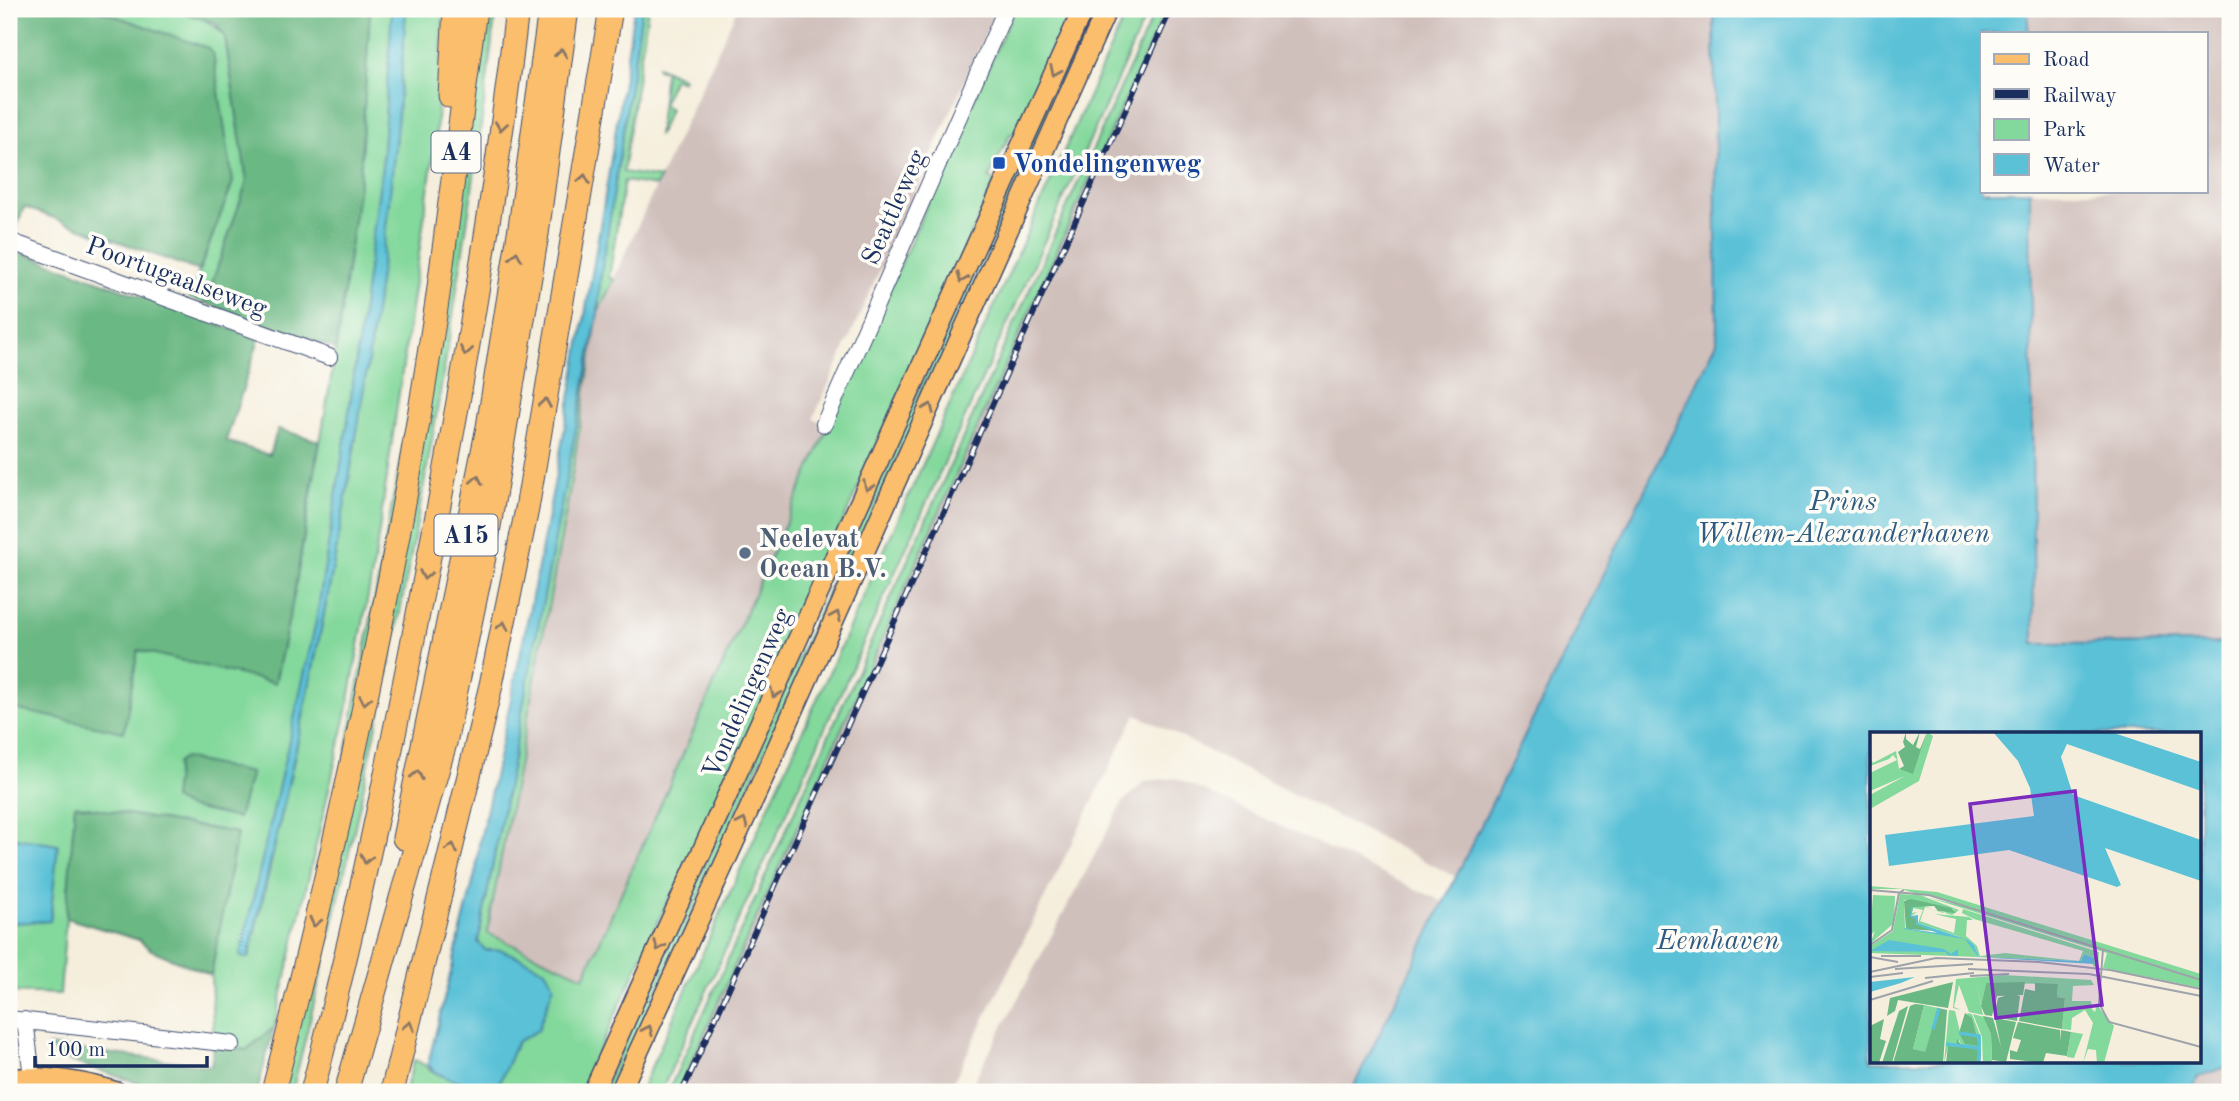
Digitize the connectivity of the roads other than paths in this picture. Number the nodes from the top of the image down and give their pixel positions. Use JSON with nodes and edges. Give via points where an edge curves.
{"nodes":[{"id":1,"x":455,"y":9,"type":"edge"},
{"id":2,"x":475,"y":9,"type":"edge"},
{"id":3,"x":515,"y":9,"type":"edge"},
{"id":4,"x":550,"y":9,"type":"edge"},
{"id":5,"x":567,"y":9,"type":"edge"},
{"id":6,"x":611,"y":9,"type":"edge"},
{"id":7,"x":1006,"y":9,"type":"edge"},
{"id":8,"x":1083,"y":9,"type":"edge"},
{"id":9,"x":1107,"y":9,"type":"edge"},
{"id":10,"x":9,"y":241,"type":"edge"},
{"id":11,"x":438,"y":295,"type":"junction"},
{"id":12,"x":329,"y":357,"type":"dead end"},
{"id":13,"x":824,"y":424,"type":"dead end"},
{"id":14,"x":17,"y":1019,"type":"edge"},
{"id":15,"x":232,"y":1044,"type":"dead end"},
{"id":16,"x":356,"y":1057,"type":"junction"},
{"id":17,"x":32,"y":1077,"type":"junction"},
{"id":18,"x":9,"y":1079,"type":"edge"},
{"id":19,"x":117,"y":1092,"type":"edge"},
{"id":20,"x":273,"y":1092,"type":"edge"},
{"id":21,"x":312,"y":1092,"type":"edge"},
{"id":22,"x":346,"y":1092,"type":"edge"},
{"id":23,"x":392,"y":1092,"type":"edge"},
{"id":24,"x":593,"y":1092,"type":"edge"},
{"id":25,"x":620,"y":1092,"type":"edge"}],
"edges":[{"from":1,"to":11,"type":"highway","number":"A15"},
{"from":2,"to":11,"type":"highway","number":"A4"},
{"from":3,"to":21,"type":"highway","number":"A15","one_way":true,"via":[[511,59],[446,466],[402,696]]},
{"from":16,"to":4,"type":"highway","number":"A15","one_way":true,"via":[[488,427]]},
{"from":16,"to":5,"type":"highway","number":"A15","one_way":true,"via":[[445,743],[481,570],[537,234]]},
{"from":23,"to":6,"type":"highway","number":"A15","one_way":true,"via":[[494,671],[529,496]]},
{"from":7,"to":13,"type":"street","name":"Seattleweg"},
{"from":8,"to":24,"type":"main road","name":"Vondelingenweg","one_way":true},
{"from":25,"to":9,"type":"main road","name":"Vondelingenweg","one_way":true},
{"from":10,"to":12,"type":"street","name":"Poortugaalseweg"},
{"from":11,"to":20,"type":"highway","number":"A15","one_way":true,"via":[[350,774]]},
{"from":14,"to":15,"type":"street"},
{"from":14,"to":17,"type":"street"},
{"from":16,"to":22,"type":"highway","number":"A15"},
{"from":17,"to":18,"type":"main road"},
{"from":17,"to":19,"type":"main road"}]}
